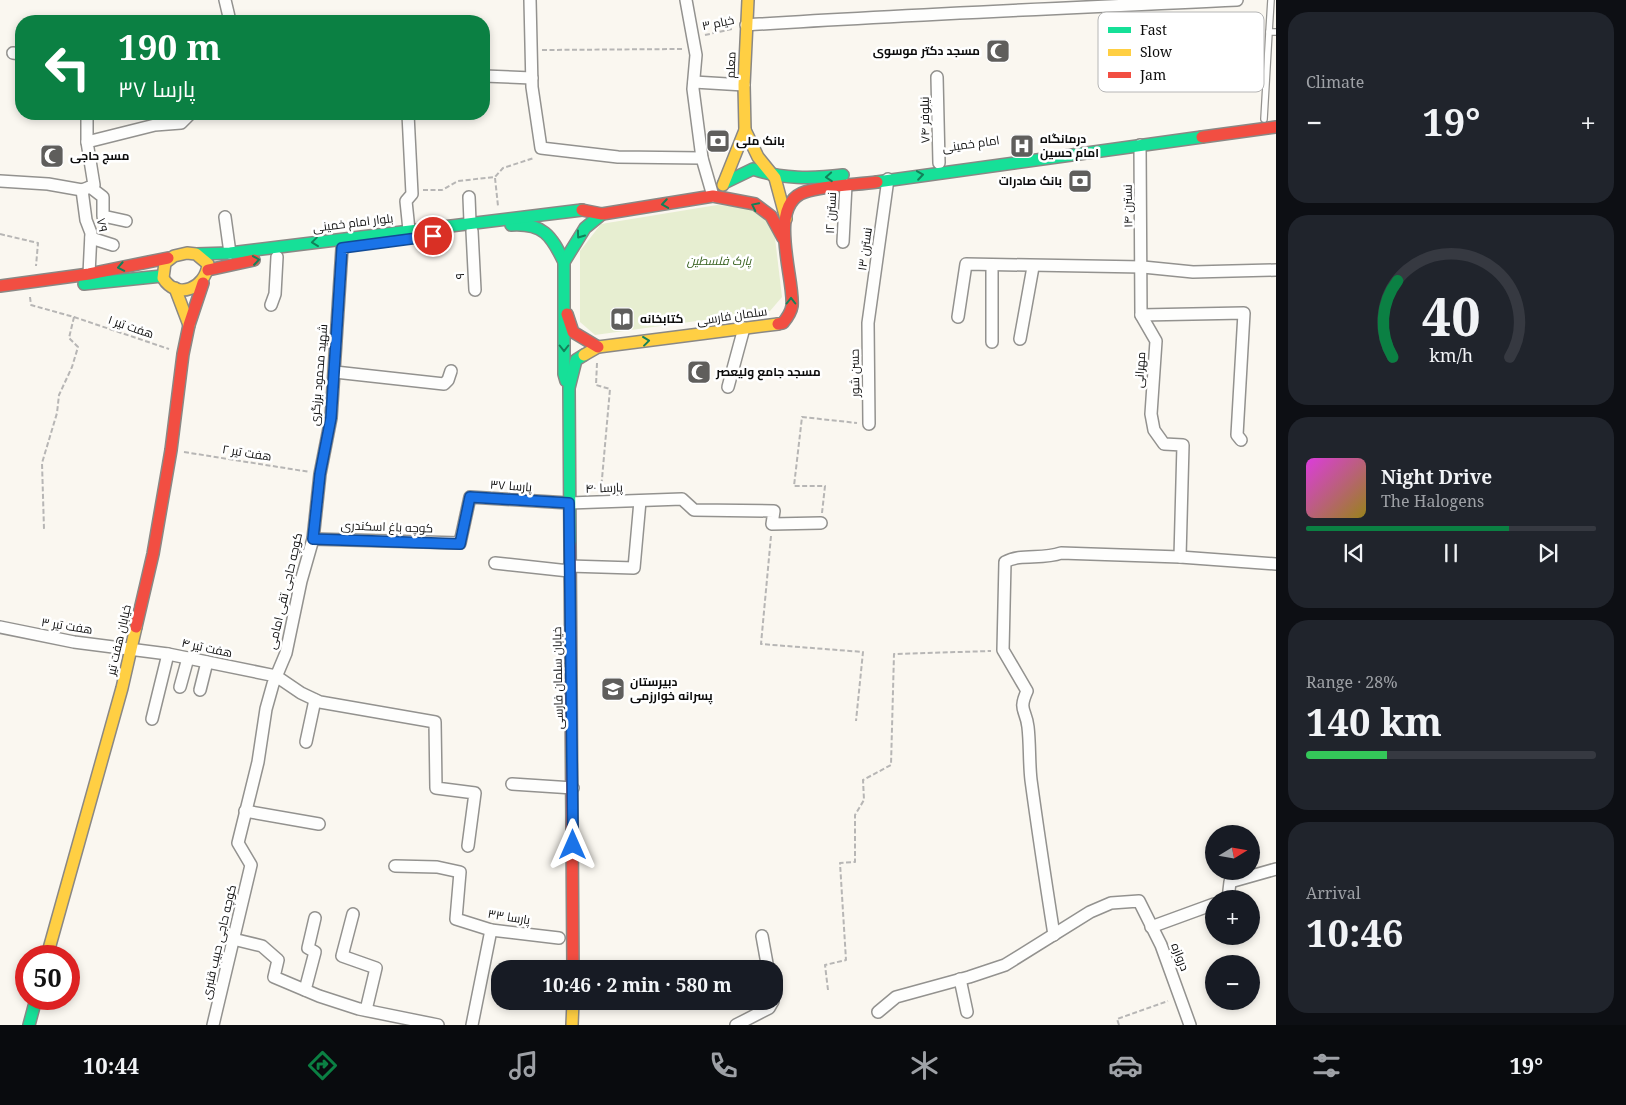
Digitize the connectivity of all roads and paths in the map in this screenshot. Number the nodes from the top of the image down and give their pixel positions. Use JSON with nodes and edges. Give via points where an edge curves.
{"nodes":[{"id":1,"x":225,"y":0,"type":"edge"},
{"id":2,"x":530,"y":0,"type":"edge"},
{"id":3,"x":686,"y":0,"type":"edge"},
{"id":4,"x":748,"y":0,"type":"edge"},
{"id":5,"x":1236,"y":0,"type":"edge"},
{"id":6,"x":1270,"y":0,"type":"edge"},
{"id":7,"x":229,"y":15,"type":"edge"},
{"id":8,"x":746,"y":25,"type":"junction"},
{"id":9,"x":1273,"y":32,"type":"edge"},
{"id":10,"x":692,"y":37,"type":"junction"},
{"id":11,"x":695,"y":49,"type":"junction"},
{"id":12,"x":532,"y":50,"type":"junction"},
{"id":13,"x":490,"y":76,"type":"edge"},
{"id":14,"x":938,"y":77,"type":"dead end"},
{"id":15,"x":532,"y":78,"type":"junction"},
{"id":16,"x":694,"y":82,"type":"junction"},
{"id":17,"x":744,"y":85,"type":"junction"},
{"id":18,"x":1270,"y":119,"type":"edge"},
{"id":19,"x":87,"y":120,"type":"edge"},
{"id":20,"x":184,"y":120,"type":"edge"},
{"id":21,"x":408,"y":120,"type":"edge"},
{"id":22,"x":1276,"y":127,"type":"edge"},
{"id":23,"x":745,"y":130,"type":"junction"},
{"id":24,"x":86,"y":142,"type":"junction"},
{"id":25,"x":1140,"y":145,"type":"junction"},
{"id":26,"x":540,"y":148,"type":"junction"},
{"id":27,"x":702,"y":158,"type":"junction"},
{"id":28,"x":939,"y":163,"type":"junction"},
{"id":29,"x":495,"y":177,"type":"junction"},
{"id":30,"x":775,"y":178,"type":"junction"},
{"id":31,"x":888,"y":179,"type":"junction"},
{"id":32,"x":0,"y":181,"type":"edge"},
{"id":33,"x":724,"y":183,"type":"junction"},
{"id":34,"x":846,"y":185,"type":"junction"},
{"id":35,"x":86,"y":188,"type":"junction"},
{"id":36,"x":412,"y":194,"type":"junction"},
{"id":37,"x":713,"y":196,"type":"junction"},
{"id":38,"x":468,"y":197,"type":"dead end"},
{"id":39,"x":602,"y":214,"type":"junction"},
{"id":40,"x":225,"y":217,"type":"dead end"},
{"id":41,"x":499,"y":218,"type":"junction"},
{"id":42,"x":786,"y":219,"type":"junction"},
{"id":43,"x":126,"y":221,"type":"dead end"},
{"id":44,"x":471,"y":226,"type":"junction"},
{"id":45,"x":409,"y":230,"type":"junction"},
{"id":46,"x":0,"y":234,"type":"edge"},
{"id":47,"x":91,"y":238,"type":"junction"},
{"id":48,"x":783,"y":238,"type":"junction"},
{"id":49,"x":843,"y":242,"type":"dead end"},
{"id":50,"x":113,"y":245,"type":"dead end"},
{"id":51,"x":342,"y":248,"type":"junction"},
{"id":52,"x":230,"y":253,"type":"junction"},
{"id":53,"x":196,"y":254,"type":"junction"},
{"id":54,"x":277,"y":257,"type":"junction"},
{"id":55,"x":168,"y":258,"type":"junction"},
{"id":56,"x":564,"y":262,"type":"junction"},
{"id":57,"x":992,"y":265,"type":"junction"},
{"id":58,"x":1033,"y":267,"type":"junction"},
{"id":59,"x":1143,"y":267,"type":"junction"},
{"id":60,"x":208,"y":270,"type":"junction"},
{"id":61,"x":1276,"y":270,"type":"edge"},
{"id":62,"x":89,"y":274,"type":"junction"},
{"id":63,"x":162,"y":276,"type":"junction"},
{"id":64,"x":204,"y":283,"type":"junction"},
{"id":65,"x":0,"y":286,"type":"edge"},
{"id":66,"x":31,"y":286,"type":"junction"},
{"id":67,"x":175,"y":288,"type":"junction"},
{"id":68,"x":475,"y":290,"type":"dead end"},
{"id":69,"x":0,"y":296,"type":"edge"},
{"id":70,"x":271,"y":305,"type":"dead end"},
{"id":71,"x":564,"y":307,"type":"junction"},
{"id":72,"x":1141,"y":315,"type":"junction"},
{"id":73,"x":74,"y":317,"type":"junction"},
{"id":74,"x":958,"y":317,"type":"dead end"},
{"id":75,"x":868,"y":323,"type":"joint"},
{"id":76,"x":190,"y":325,"type":"junction"},
{"id":77,"x":744,"y":328,"type":"junction"},
{"id":78,"x":1020,"y":339,"type":"dead end"},
{"id":79,"x":992,"y":342,"type":"dead end"},
{"id":80,"x":598,"y":347,"type":"junction"},
{"id":81,"x":183,"y":354,"type":"junction"},
{"id":82,"x":451,"y":371,"type":"dead end"},
{"id":83,"x":334,"y":372,"type":"junction"},
{"id":84,"x":728,"y":387,"type":"dead end"},
{"id":85,"x":568,"y":388,"type":"junction"},
{"id":86,"x":870,"y":424,"type":"joint"},
{"id":87,"x":1241,"y":440,"type":"dead end"},
{"id":88,"x":171,"y":450,"type":"junction"},
{"id":89,"x":320,"y":474,"type":"junction"},
{"id":90,"x":640,"y":501,"type":"junction"},
{"id":91,"x":600,"y":502,"type":"junction"},
{"id":92,"x":569,"y":503,"type":"junction"},
{"id":93,"x":821,"y":523,"type":"joint"},
{"id":94,"x":772,"y":524,"type":"junction"},
{"id":95,"x":44,"y":529,"type":"dead end"},
{"id":96,"x":313,"y":539,"type":"junction"},
{"id":97,"x":460,"y":544,"type":"joint"},
{"id":98,"x":1180,"y":557,"type":"junction"},
{"id":99,"x":495,"y":563,"type":"dead end"},
{"id":100,"x":1276,"y":564,"type":"edge"},
{"id":101,"x":569,"y":568,"type":"junction"},
{"id":102,"x":0,"y":627,"type":"edge"},
{"id":103,"x":131,"y":648,"type":"junction"},
{"id":104,"x":1003,"y":650,"type":"junction"},
{"id":105,"x":168,"y":654,"type":"junction"},
{"id":106,"x":188,"y":658,"type":"junction"},
{"id":107,"x":207,"y":662,"type":"junction"},
{"id":108,"x":275,"y":680,"type":"junction"},
{"id":109,"x":180,"y":687,"type":"dead end"},
{"id":110,"x":200,"y":690,"type":"dead end"},
{"id":111,"x":315,"y":700,"type":"junction"},
{"id":112,"x":152,"y":719,"type":"dead end"},
{"id":113,"x":856,"y":721,"type":"dead end"},
{"id":114,"x":306,"y":742,"type":"dead end"},
{"id":115,"x":512,"y":784,"type":"dead end"},
{"id":116,"x":573,"y":788,"type":"junction"},
{"id":117,"x":245,"y":811,"type":"junction"},
{"id":118,"x":319,"y":824,"type":"dead end"},
{"id":119,"x":468,"y":846,"type":"dead end"},
{"id":120,"x":251,"y":865,"type":"joint"},
{"id":121,"x":395,"y":866,"type":"dead end"},
{"id":122,"x":1276,"y":869,"type":"edge"},
{"id":123,"x":1229,"y":890,"type":"edge"},
{"id":124,"x":1205,"y":907,"type":"edge"},
{"id":125,"x":353,"y":914,"type":"dead end"},
{"id":126,"x":315,"y":918,"type":"dead end"},
{"id":127,"x":1151,"y":927,"type":"junction"},
{"id":128,"x":491,"y":930,"type":"junction"},
{"id":129,"x":762,"y":936,"type":"dead end"},
{"id":130,"x":1054,"y":936,"type":"junction"},
{"id":131,"x":558,"y":938,"type":"dead end"},
{"id":132,"x":233,"y":939,"type":"junction"},
{"id":133,"x":50,"y":945,"type":"edge"},
{"id":134,"x":573,"y":960,"type":"edge"},
{"id":135,"x":766,"y":960,"type":"edge"},
{"id":136,"x":960,"y":979,"type":"junction"},
{"id":137,"x":305,"y":990,"type":"junction"},
{"id":138,"x":828,"y":990,"type":"dead end"},
{"id":139,"x":1180,"y":996,"type":"junction"},
{"id":140,"x":33,"y":1010,"type":"edge"},
{"id":141,"x":366,"y":1010,"type":"junction"},
{"id":142,"x":573,"y":1010,"type":"edge"},
{"id":143,"x":762,"y":1010,"type":"edge"},
{"id":144,"x":878,"y":1012,"type":"dead end"},
{"id":145,"x":968,"y":1012,"type":"dead end"},
{"id":146,"x":29,"y":1025,"type":"edge"},
{"id":147,"x":213,"y":1025,"type":"edge"},
{"id":148,"x":438,"y":1025,"type":"edge"},
{"id":149,"x":472,"y":1025,"type":"edge"},
{"id":150,"x":572,"y":1025,"type":"edge"},
{"id":151,"x":736,"y":1025,"type":"edge"},
{"id":152,"x":1119,"y":1025,"type":"edge"},
{"id":153,"x":1190,"y":1025,"type":"edge"}],
"edges":[{"from":1,"to":7,"type":"street"},
{"from":2,"to":12,"type":"street"},
{"from":3,"to":10,"type":"street"},
{"from":4,"to":8,"type":"main road","name":"معلم"},
{"from":5,"to":8,"type":"street"},
{"from":6,"to":9,"type":"lane"},
{"from":8,"to":10,"type":"path","name":"خیام ۳"},
{"from":8,"to":17,"type":"main road","name":"معلم"},
{"from":9,"to":18,"type":"lane"},
{"from":10,"to":11,"type":"street"},
{"from":11,"to":12,"type":"path"},
{"from":11,"to":16,"type":"street"},
{"from":12,"to":15,"type":"street"},
{"from":13,"to":15,"type":"street"},
{"from":14,"to":28,"type":"street","name":"نیلوفر ۷۴"},
{"from":15,"to":26,"type":"street"},
{"from":16,"to":17,"type":"street"},
{"from":16,"to":27,"type":"street"},
{"from":17,"to":23,"type":"main road","name":"معلم"},
{"from":18,"to":28,"type":"main road","name":"امام خمینی"},
{"from":19,"to":24,"type":"street"},
{"from":20,"to":24,"type":"street"},
{"from":21,"to":36,"type":"street"},
{"from":22,"to":25,"type":"main road","name":"امام خمینی"},
{"from":23,"to":30,"type":"main road","via":[[758,157]]},
{"from":23,"to":33,"type":"main road"},
{"from":24,"to":35,"type":"street","name":"۷۹","via":[[94,185]]},
{"from":31,"to":25,"type":"main road","name":"امام خمینی","one_way":true},
{"from":25,"to":59,"type":"street","name":"نسترن ۱۴"},
{"from":26,"to":27,"type":"street","via":[[618,158]]},
{"from":26,"to":29,"type":"path","via":[[532,160],[502,168]]},
{"from":27,"to":37,"type":"street"},
{"from":28,"to":30,"type":"main road","name":"امام خمینی","one_way":true,"via":[[835,176]]},
{"from":29,"to":36,"type":"path","via":[[458,181],[442,190],[416,189]]},
{"from":29,"to":41,"type":"path"},
{"from":30,"to":33,"type":"main road","name":"امام خمینی","via":[[753,169]]},
{"from":30,"to":42,"type":"main road"},
{"from":31,"to":34,"type":"main road","name":"امام خمینی"},
{"from":31,"to":75,"type":"street","name":"نسترن ۱۳"},
{"from":32,"to":35,"type":"street"},
{"from":33,"to":37,"type":"main road"},
{"from":34,"to":42,"type":"main road","name":"امام خمینی","via":[[803,192],[794,198]]},
{"from":34,"to":49,"type":"street","name":"نسترن ۱۲"},
{"from":35,"to":43,"type":"street","via":[[103,197],[103,216]]},
{"from":35,"to":47,"type":"street","name":"۷۹"},
{"from":36,"to":45,"type":"street","via":[[406,201]]},
{"from":37,"to":39,"type":"main road","name":"بلوار امام خمینی","one_way":true},
{"from":48,"to":37,"type":"main road","one_way":true,"via":[[771,216],[754,204]]},
{"from":38,"to":44,"type":"street","name":"۹"},
{"from":39,"to":41,"type":"main road","name":"بلوار امام خمینی","via":[[572,210]]},
{"from":39,"to":56,"type":"main road","one_way":true,"via":[[586,228]]},
{"from":40,"to":52,"type":"street"},
{"from":41,"to":44,"type":"main road","name":"بلوار امام خمینی"},
{"from":42,"to":48,"type":"main road"},
{"from":44,"to":45,"type":"main road","name":"بلوار امام خمینی"},
{"from":44,"to":51,"type":"main road","name":"بلوار امام خمینی"},
{"from":44,"to":56,"type":"main road","name":"بلوار امام خمینی","via":[[525,223],[547,231],[554,238]]},
{"from":44,"to":68,"type":"street","name":"۹"},
{"from":45,"to":52,"type":"main road","name":"بلوار امام خمینی","one_way":true},
{"from":46,"to":66,"type":"path","via":[[38,243]]},
{"from":47,"to":50,"type":"street"},
{"from":47,"to":62,"type":"street","name":"۷۹"},
{"from":77,"to":48,"type":"main road","name":"سلمان فارسی","one_way":true,"via":[[783,322],[790,312],[792,301]]},
{"from":51,"to":54,"type":"main road","name":"بلوار امام خمینی"},
{"from":51,"to":83,"type":"street","name":"شهید محمود برزگری"},
{"from":52,"to":53,"type":"main road","name":"بلوار امام خمینی"},
{"from":53,"to":55,"type":"main road","via":[[177,254]]},
{"from":53,"to":60,"type":"main road","via":[[208,264]]},
{"from":60,"to":54,"type":"main road","name":"بلوار امام خمینی","one_way":true},
{"from":54,"to":70,"type":"street","via":[[275,294]]},
{"from":55,"to":62,"type":"main road","one_way":true},
{"from":55,"to":63,"type":"main road","via":[[163,265]]},
{"from":56,"to":71,"type":"main road"},
{"from":57,"to":58,"type":"street"},
{"from":57,"to":74,"type":"street","via":[[966,264]]},
{"from":57,"to":79,"type":"street"},
{"from":58,"to":59,"type":"street"},
{"from":58,"to":78,"type":"street"},
{"from":59,"to":61,"type":"street","via":[[1193,272]]},
{"from":59,"to":72,"type":"street"},
{"from":60,"to":64,"type":"main road"},
{"from":62,"to":66,"type":"main road"},
{"from":63,"to":66,"type":"main road"},
{"from":63,"to":67,"type":"main road"},
{"from":64,"to":67,"type":"main road"},
{"from":64,"to":76,"type":"main road","name":"خیابان هفت تیر"},
{"from":65,"to":66,"type":"main road"},
{"from":66,"to":69,"type":"main road"},
{"from":66,"to":73,"type":"path","name":"هفت تیر ۱","via":[[31,305]]},
{"from":67,"to":76,"type":"main road"},
{"from":71,"to":80,"type":"main road","via":[[573,332]]},
{"from":71,"to":85,"type":"main road","one_way":true,"via":[[564,374]]},
{"from":72,"to":87,"type":"street","via":[[1244,313],[1237,435]]},
{"from":72,"to":98,"type":"street","name":"مهرانی","via":[[1156,341],[1151,414],[1154,430],[1164,444],[1183,445]]},
{"from":73,"to":81,"type":"path","name":"هفت تیر ۱"},
{"from":73,"to":95,"type":"path","via":[[70,338],[78,347],[59,395],[42,464]]},
{"from":75,"to":86,"type":"street","name":"حسن شور"},
{"from":76,"to":81,"type":"main road","name":"خیابان هفت تیر"},
{"from":80,"to":77,"type":"main road","name":"سلمان فارسی","one_way":true},
{"from":77,"to":84,"type":"street"},
{"from":80,"to":85,"type":"main road","via":[[576,360]]},
{"from":80,"to":91,"type":"path","via":[[596,385],[610,389]]},
{"from":81,"to":88,"type":"main road","name":"خیابان هفت تیر"},
{"from":82,"to":83,"type":"street","via":[[444,384]]},
{"from":83,"to":89,"type":"street","name":"شهید محمود برزگری","via":[[331,418]]},
{"from":85,"to":92,"type":"main road","name":"خیابان سلمان فارسی"},
{"from":86,"to":93,"type":"path","via":[[802,416],[794,486],[825,486]]},
{"from":88,"to":89,"type":"path","name":"هفت تیر ۲"},
{"from":88,"to":103,"type":"main road","name":"خیابان هفت تیر","via":[[153,554]]},
{"from":89,"to":96,"type":"street","name":"کوچه حاجی تقی امامی"},
{"from":90,"to":91,"type":"street","name":"پارسا ۴۰"},
{"from":90,"to":94,"type":"street","name":"پارسا ۴۰","via":[[682,499],[694,510],[774,511]]},
{"from":90,"to":101,"type":"street","via":[[634,568]]},
{"from":91,"to":92,"type":"street","name":"پارسا ۴۰"},
{"from":92,"to":97,"type":"street","name":"پارسا ۳۷","via":[[470,497]]},
{"from":92,"to":101,"type":"main road","name":"خیابان سلمان فارسی"},
{"from":93,"to":94,"type":"street"},
{"from":94,"to":113,"type":"path","via":[[761,644],[862,652]]},
{"from":96,"to":97,"type":"street","name":"کوچه باغ اسکندری"},
{"from":96,"to":108,"type":"street","name":"کوچه حاجی تقی امامی","via":[[286,653]]},
{"from":98,"to":100,"type":"street"},
{"from":98,"to":104,"type":"street","via":[[1061,553],[1049,558],[1012,558],[1005,562]]},
{"from":99,"to":101,"type":"street"},
{"from":101,"to":116,"type":"main road","name":"خیابان سلمان فارسی"},
{"from":102,"to":103,"type":"street","name":"هفت تیر ۳","via":[[74,642]]},
{"from":103,"to":105,"type":"street","name":"هفت تیر ۴"},
{"from":103,"to":133,"type":"main road","name":"خیابان هفت تیر"},
{"from":104,"to":130,"type":"street","via":[[1027,691],[1022,703],[1023,714],[1028,725],[1031,779]]},
{"from":104,"to":138,"type":"path","via":[[894,654],[891,765],[863,780],[864,800],[855,815],[855,862],[840,862],[846,960],[825,965]]},
{"from":105,"to":106,"type":"street","name":"هفت تیر ۴"},
{"from":105,"to":112,"type":"street"},
{"from":106,"to":107,"type":"street","name":"هفت تیر ۴"},
{"from":106,"to":109,"type":"street"},
{"from":107,"to":108,"type":"street","name":"هفت تیر ۴"},
{"from":107,"to":110,"type":"street"},
{"from":108,"to":111,"type":"street"},
{"from":108,"to":117,"type":"street","name":"کوچه حاجی تقی امامی"},
{"from":111,"to":114,"type":"street"},
{"from":111,"to":119,"type":"street","via":[[435,722],[436,788],[475,793]]},
{"from":115,"to":116,"type":"street"},
{"from":116,"to":134,"type":"main road","name":"خیابان سلمان فارسی"},
{"from":117,"to":118,"type":"street"},
{"from":117,"to":120,"type":"street","name":"کوچه حاجی تقی امامی","via":[[238,843]]},
{"from":120,"to":132,"type":"street","name":"کوچه حاجی حبیب قنبری"},
{"from":121,"to":128,"type":"street","name":"پارسا ۳۳","via":[[438,867],[460,872],[456,919]]},
{"from":122,"to":123,"type":"street","via":[[1230,882]]},
{"from":124,"to":127,"type":"street"},
{"from":125,"to":141,"type":"street","via":[[342,956],[376,968]]},
{"from":126,"to":137,"type":"street","via":[[308,948],[315,952]]},
{"from":127,"to":130,"type":"street","name":"دروازه","via":[[1139,902],[1111,903],[1090,912]]},
{"from":127,"to":139,"type":"street","name":"دروازه"},
{"from":128,"to":131,"type":"street","name":"پارسا ۳۳"},
{"from":128,"to":149,"type":"street"},
{"from":129,"to":135,"type":"street"},
{"from":130,"to":136,"type":"street","via":[[1005,965]]},
{"from":132,"to":137,"type":"street","via":[[262,946],[278,960],[274,977]]},
{"from":132,"to":147,"type":"street","name":"کوچه حاجی حبیب قنبری"},
{"from":136,"to":144,"type":"street","via":[[896,996]]},
{"from":136,"to":145,"type":"street"},
{"from":137,"to":141,"type":"street"},
{"from":139,"to":152,"type":"path","via":[[1117,1019]]},
{"from":139,"to":153,"type":"street","name":"دروازه"},
{"from":140,"to":146,"type":"main road"},
{"from":141,"to":148,"type":"street"},
{"from":142,"to":150,"type":"main road"},
{"from":143,"to":151,"type":"street"}]}
